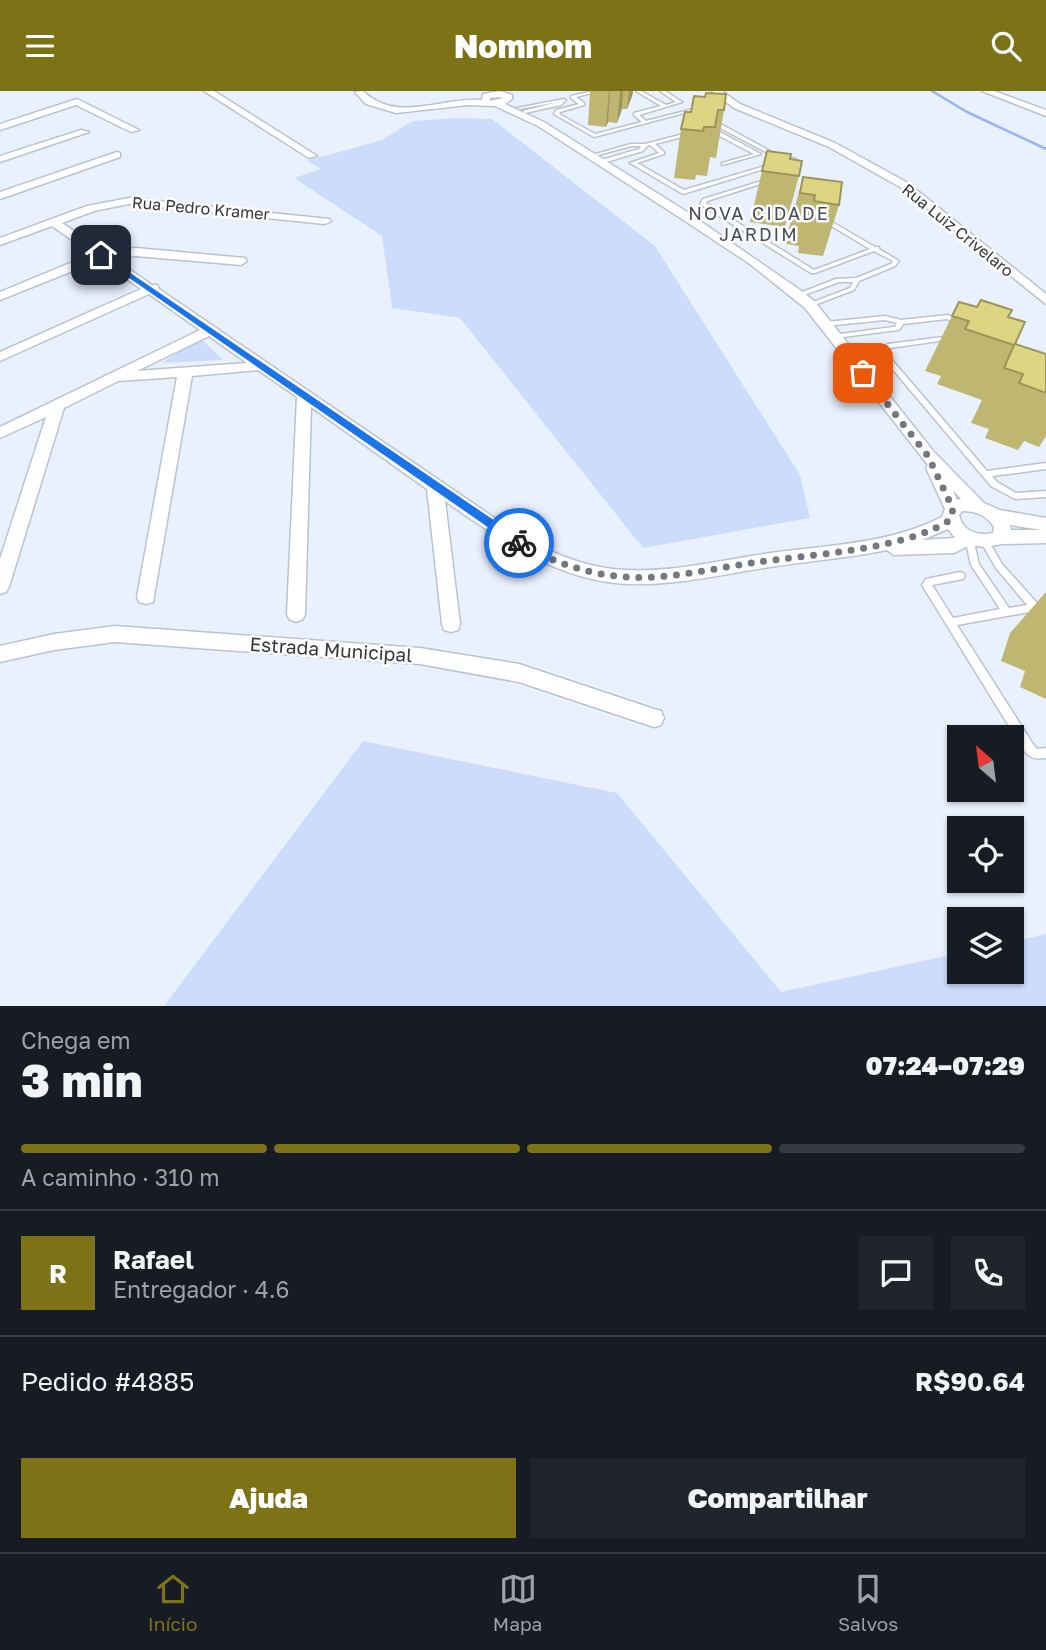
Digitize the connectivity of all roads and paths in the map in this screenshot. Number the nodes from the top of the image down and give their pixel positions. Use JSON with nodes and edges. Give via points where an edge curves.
{"nodes":[{"id":1,"x":208,"y":91,"type":"edge"},
{"id":2,"x":598,"y":91,"type":"edge"},
{"id":3,"x":638,"y":91,"type":"edge"},
{"id":4,"x":662,"y":91,"type":"edge"},
{"id":5,"x":716,"y":91,"type":"edge"},
{"id":6,"x":986,"y":91,"type":"edge"},
{"id":7,"x":519,"y":92,"type":"edge"},
{"id":8,"x":362,"y":93,"type":"edge"},
{"id":9,"x":498,"y":97,"type":"edge"},
{"id":10,"x":573,"y":97,"type":"junction"},
{"id":11,"x":564,"y":100,"type":"junction"},
{"id":12,"x":540,"y":103,"type":"junction"},
{"id":13,"x":665,"y":106,"type":"junction"},
{"id":14,"x":546,"y":107,"type":"junction"},
{"id":15,"x":697,"y":109,"type":"edge"},
{"id":16,"x":525,"y":113,"type":"junction"},
{"id":17,"x":1046,"y":113,"type":"edge"},
{"id":18,"x":702,"y":117,"type":"edge"},
{"id":19,"x":646,"y":123,"type":"junction"},
{"id":20,"x":719,"y":125,"type":"junction"},
{"id":21,"x":0,"y":127,"type":"edge"},
{"id":22,"x":709,"y":128,"type":"junction"},
{"id":23,"x":134,"y":129,"type":"dead end"},
{"id":24,"x":84,"y":132,"type":"dead end"},
{"id":25,"x":648,"y":145,"type":"junction"},
{"id":26,"x":620,"y":148,"type":"junction"},
{"id":27,"x":628,"y":153,"type":"junction"},
{"id":28,"x":758,"y":154,"type":"junction"},
{"id":29,"x":117,"y":155,"type":"dead end"},
{"id":30,"x":312,"y":156,"type":"dead end"},
{"id":31,"x":0,"y":159,"type":"edge"},
{"id":32,"x":596,"y":159,"type":"junction"},
{"id":33,"x":794,"y":159,"type":"edge"},
{"id":34,"x":742,"y":175,"type":"junction"},
{"id":35,"x":778,"y":178,"type":"edge"},
{"id":36,"x":757,"y":183,"type":"junction"},
{"id":37,"x":769,"y":190,"type":"edge"},
{"id":38,"x":0,"y":196,"type":"edge"},
{"id":39,"x":817,"y":216,"type":"edge"},
{"id":40,"x":325,"y":221,"type":"dead end"},
{"id":41,"x":53,"y":222,"type":"junction"},
{"id":42,"x":0,"y":242,"type":"edge"},
{"id":43,"x":877,"y":248,"type":"junction"},
{"id":44,"x":101,"y":255,"type":"junction"},
{"id":45,"x":241,"y":261,"type":"dead end"},
{"id":46,"x":857,"y":280,"type":"junction"},
{"id":47,"x":826,"y":285,"type":"junction"},
{"id":48,"x":153,"y":289,"type":"junction"},
{"id":49,"x":840,"y":294,"type":"junction"},
{"id":50,"x":799,"y":295,"type":"junction"},
{"id":51,"x":0,"y":296,"type":"edge"},
{"id":52,"x":1046,"y":300,"type":"edge"},
{"id":53,"x":810,"y":305,"type":"junction"},
{"id":54,"x":863,"y":321,"type":"junction"},
{"id":55,"x":901,"y":322,"type":"junction"},
{"id":56,"x":825,"y":324,"type":"junction"},
{"id":57,"x":966,"y":328,"type":"edge"},
{"id":58,"x":211,"y":330,"type":"junction"},
{"id":59,"x":872,"y":332,"type":"junction"},
{"id":60,"x":835,"y":336,"type":"junction"},
{"id":61,"x":961,"y":337,"type":"edge"},
{"id":62,"x":0,"y":357,"type":"edge"},
{"id":63,"x":258,"y":366,"type":"junction"},
{"id":64,"x":185,"y":373,"type":"junction"},
{"id":65,"x":114,"y":377,"type":"junction"},
{"id":66,"x":304,"y":397,"type":"junction"},
{"id":67,"x":57,"y":405,"type":"junction"},
{"id":68,"x":0,"y":433,"type":"edge"},
{"id":69,"x":928,"y":456,"type":"junction"},
{"id":70,"x":1046,"y":466,"type":"edge"},
{"id":71,"x":986,"y":474,"type":"junction"},
{"id":72,"x":435,"y":486,"type":"junction"},
{"id":73,"x":1046,"y":494,"type":"edge"},
{"id":74,"x":978,"y":506,"type":"junction"},
{"id":75,"x":951,"y":515,"type":"junction"},
{"id":76,"x":996,"y":516,"type":"junction"},
{"id":77,"x":1046,"y":524,"type":"edge"},
{"id":78,"x":1046,"y":536,"type":"edge"},
{"id":79,"x":980,"y":538,"type":"junction"},
{"id":80,"x":869,"y":545,"type":"junction"},
{"id":81,"x":960,"y":576,"type":"dead end"},
{"id":82,"x":0,"y":587,"type":"edge"},
{"id":83,"x":146,"y":597,"type":"dead end"},
{"id":84,"x":1046,"y":605,"type":"edge"},
{"id":85,"x":1034,"y":606,"type":"junction"},
{"id":86,"x":1006,"y":610,"type":"junction"},
{"id":87,"x":296,"y":614,"type":"dead end"},
{"id":88,"x":950,"y":622,"type":"junction"},
{"id":89,"x":452,"y":624,"type":"dead end"},
{"id":90,"x":0,"y":654,"type":"edge"},
{"id":91,"x":654,"y":718,"type":"dead end"},
{"id":92,"x":1046,"y":753,"type":"edge"}],
"edges":[{"from":1,"to":30,"type":"street"},
{"from":2,"to":10,"type":"lane"},
{"from":3,"to":13,"type":"lane"},
{"from":4,"to":13,"type":"lane","via":[[680,101]]},
{"from":5,"to":52,"type":"street","name":"Rua Luiz Crivelaro","via":[[737,106],[832,145],[904,185]]},
{"from":6,"to":17,"type":"street"},
{"from":7,"to":9,"type":"street"},
{"from":8,"to":9,"type":"street","via":[[390,110]]},
{"from":9,"to":16,"type":"street"},
{"from":9,"to":16,"type":"street"},
{"from":10,"to":11,"type":"lane"},
{"from":10,"to":19,"type":"lane","via":[[582,104],[556,114],[590,135]]},
{"from":11,"to":12,"type":"lane"},
{"from":11,"to":14,"type":"lane"},
{"from":12,"to":14,"type":"lane"},
{"from":12,"to":16,"type":"lane"},
{"from":13,"to":19,"type":"lane","via":[[636,114]]},
{"from":14,"to":16,"type":"lane"},
{"from":15,"to":19,"type":"lane"},
{"from":16,"to":32,"type":"street"},
{"from":18,"to":20,"type":"lane"},
{"from":20,"to":22,"type":"lane"},
{"from":20,"to":28,"type":"lane","via":[[768,151]]},
{"from":21,"to":23,"type":"street","via":[[67,103],[80,103]]},
{"from":22,"to":25,"type":"lane"},
{"from":22,"to":28,"type":"lane"},
{"from":24,"to":31,"type":"street"},
{"from":25,"to":26,"type":"lane"},
{"from":25,"to":27,"type":"lane"},
{"from":25,"to":34,"type":"lane","via":[[662,153],[633,162],[678,191]]},
{"from":26,"to":27,"type":"lane"},
{"from":26,"to":32,"type":"lane"},
{"from":27,"to":32,"type":"lane"},
{"from":28,"to":34,"type":"lane","via":[[723,164]]},
{"from":29,"to":38,"type":"street"},
{"from":32,"to":50,"type":"street"},
{"from":33,"to":34,"type":"lane"},
{"from":35,"to":36,"type":"lane"},
{"from":36,"to":37,"type":"lane"},
{"from":36,"to":43,"type":"lane","via":[[703,204],[813,272]]},
{"from":39,"to":43,"type":"lane"},
{"from":40,"to":41,"type":"street","name":"Rua Pedro Kramer","via":[[129,201]]},
{"from":41,"to":42,"type":"street","name":"Rua Pedro Kramer"},
{"from":41,"to":44,"type":"street"},
{"from":43,"to":46,"type":"lane","via":[[895,263]]},
{"from":44,"to":45,"type":"street","via":[[136,252]]},
{"from":44,"to":48,"type":"street"},
{"from":44,"to":51,"type":"street"},
{"from":46,"to":47,"type":"lane"},
{"from":46,"to":49,"type":"lane","via":[[854,288]]},
{"from":47,"to":49,"type":"lane"},
{"from":47,"to":50,"type":"lane"},
{"from":48,"to":58,"type":"street"},
{"from":48,"to":62,"type":"street"},
{"from":49,"to":53,"type":"lane"},
{"from":50,"to":53,"type":"street"},
{"from":53,"to":56,"type":"street"},
{"from":54,"to":55,"type":"lane","via":[[885,318]]},
{"from":54,"to":56,"type":"lane"},
{"from":54,"to":59,"type":"lane"},
{"from":55,"to":57,"type":"lane","via":[[950,317]]},
{"from":55,"to":59,"type":"lane","via":[[898,328]]},
{"from":56,"to":60,"type":"street"},
{"from":58,"to":63,"type":"street"},
{"from":58,"to":65,"type":"street"},
{"from":59,"to":60,"type":"lane"},
{"from":60,"to":69,"type":"street"},
{"from":61,"to":71,"type":"lane","via":[[888,346],[882,353]]},
{"from":63,"to":64,"type":"street"},
{"from":63,"to":66,"type":"street"},
{"from":64,"to":65,"type":"street"},
{"from":64,"to":83,"type":"street"},
{"from":65,"to":67,"type":"street"},
{"from":66,"to":72,"type":"street"},
{"from":66,"to":87,"type":"street"},
{"from":67,"to":68,"type":"street"},
{"from":67,"to":82,"type":"street"},
{"from":69,"to":74,"type":"street"},
{"from":69,"to":75,"type":"street"},
{"from":70,"to":71,"type":"lane"},
{"from":71,"to":73,"type":"lane","via":[[1015,496]]},
{"from":72,"to":80,"type":"street","via":[[512,539],[563,565],[592,573],[627,577],[680,574]]},
{"from":72,"to":89,"type":"street"},
{"from":74,"to":75,"type":"street","via":[[963,505]]},
{"from":74,"to":76,"type":"street"},
{"from":75,"to":79,"type":"street"},
{"from":75,"to":80,"type":"street","via":[[930,531]]},
{"from":76,"to":77,"type":"street"},
{"from":76,"to":79,"type":"street","via":[[1003,527]]},
{"from":78,"to":79,"type":"street"},
{"from":79,"to":80,"type":"street","via":[[954,546]]},
{"from":79,"to":85,"type":"lane"},
{"from":79,"to":86,"type":"lane","via":[[975,565]]},
{"from":81,"to":88,"type":"lane","via":[[927,583]]},
{"from":84,"to":85,"type":"lane"},
{"from":85,"to":86,"type":"lane"},
{"from":86,"to":88,"type":"lane"},
{"from":88,"to":92,"type":"lane","via":[[1028,748],[1035,754]]},
{"from":90,"to":91,"type":"street","name":"Estrada Municipal","via":[[115,634],[420,656],[519,673]]}]}
